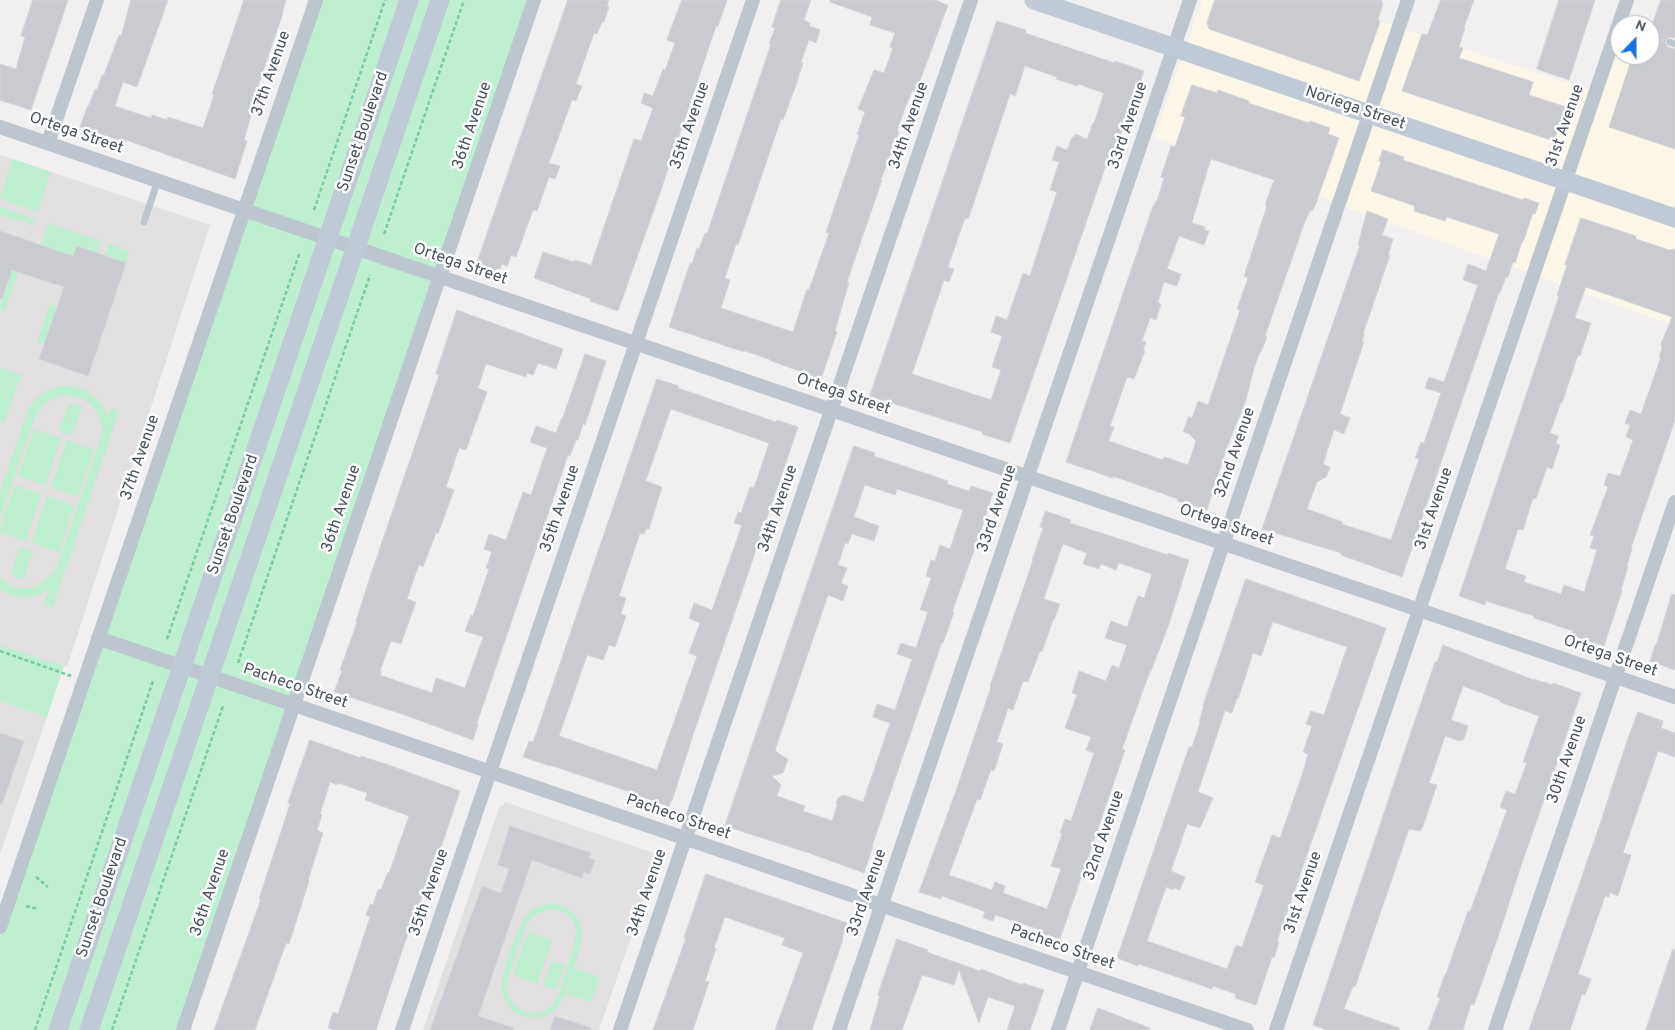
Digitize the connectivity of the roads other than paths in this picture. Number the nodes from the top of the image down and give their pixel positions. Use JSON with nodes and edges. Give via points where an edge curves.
{"nodes":[{"id":1,"x":97,"y":0,"type":"edge"},
{"id":2,"x":316,"y":0,"type":"edge"},
{"id":3,"x":409,"y":0,"type":"edge"},
{"id":4,"x":440,"y":0,"type":"edge"},
{"id":5,"x":534,"y":0,"type":"edge"},
{"id":6,"x":753,"y":0,"type":"edge"},
{"id":7,"x":971,"y":0,"type":"edge"},
{"id":8,"x":1034,"y":0,"type":"edge"},
{"id":9,"x":1190,"y":0,"type":"edge"},
{"id":10,"x":1408,"y":0,"type":"edge"},
{"id":11,"x":1627,"y":0,"type":"edge"},
{"id":12,"x":1174,"y":47,"type":"junction"},
{"id":13,"x":1370,"y":114,"type":"junction"},
{"id":14,"x":0,"y":126,"type":"edge"},
{"id":15,"x":48,"y":143,"type":"junction"},
{"id":16,"x":158,"y":180,"type":"junction"},
{"id":17,"x":1566,"y":181,"type":"junction"},
{"id":18,"x":244,"y":210,"type":"junction"},
{"id":19,"x":1675,"y":218,"type":"edge"},
{"id":20,"x":144,"y":222,"type":"dead end"},
{"id":21,"x":328,"y":238,"type":"junction"},
{"id":22,"x":356,"y":248,"type":"junction"},
{"id":23,"x":440,"y":276,"type":"junction"},
{"id":24,"x":636,"y":343,"type":"junction"},
{"id":25,"x":831,"y":410,"type":"junction"},
{"id":26,"x":1028,"y":477,"type":"junction"},
{"id":27,"x":1675,"y":502,"type":"edge"},
{"id":28,"x":1223,"y":544,"type":"junction"},
{"id":29,"x":1419,"y":610,"type":"junction"},
{"id":30,"x":98,"y":638,"type":"junction"},
{"id":31,"x":182,"y":667,"type":"junction"},
{"id":32,"x":210,"y":676,"type":"junction"},
{"id":33,"x":1615,"y":677,"type":"junction"},
{"id":34,"x":1675,"y":697,"type":"edge"},
{"id":35,"x":294,"y":705,"type":"junction"},
{"id":36,"x":490,"y":772,"type":"junction"},
{"id":37,"x":685,"y":838,"type":"junction"},
{"id":38,"x":882,"y":906,"type":"junction"},
{"id":39,"x":0,"y":927,"type":"edge"},
{"id":40,"x":1077,"y":972,"type":"junction"},
{"id":41,"x":58,"y":1030,"type":"edge"},
{"id":42,"x":90,"y":1030,"type":"edge"},
{"id":43,"x":183,"y":1030,"type":"edge"},
{"id":44,"x":402,"y":1030,"type":"edge"},
{"id":45,"x":620,"y":1030,"type":"edge"},
{"id":46,"x":839,"y":1030,"type":"edge"},
{"id":47,"x":1058,"y":1030,"type":"edge"},
{"id":48,"x":1247,"y":1030,"type":"edge"},
{"id":49,"x":1276,"y":1030,"type":"edge"},
{"id":50,"x":1495,"y":1030,"type":"edge"}],
"edges":[{"from":1,"to":15,"type":"street"},
{"from":2,"to":18,"type":"street","name":"37th Avenue"},
{"from":3,"to":21,"type":"main road","name":"Sunset Boulevard"},
{"from":4,"to":22,"type":"main road","name":"Sunset Boulevard"},
{"from":5,"to":23,"type":"street","name":"36th Avenue"},
{"from":6,"to":24,"type":"street","name":"35th Avenue"},
{"from":7,"to":25,"type":"street","name":"34th Avenue"},
{"from":8,"to":12,"type":"main road","name":"Noriega Street"},
{"from":9,"to":12,"type":"street","name":"33rd Avenue"},
{"from":10,"to":13,"type":"street","name":"32nd Avenue"},
{"from":11,"to":17,"type":"street","name":"31st Avenue"},
{"from":12,"to":13,"type":"main road","name":"Noriega Street"},
{"from":12,"to":26,"type":"street","name":"33rd Avenue"},
{"from":13,"to":17,"type":"main road","name":"Noriega Street"},
{"from":13,"to":28,"type":"street","name":"32nd Avenue"},
{"from":14,"to":15,"type":"street","name":"Ortega Street"},
{"from":15,"to":16,"type":"street","name":"Ortega Street"},
{"from":16,"to":18,"type":"street","name":"Ortega Street"},
{"from":16,"to":20,"type":"lane"},
{"from":17,"to":19,"type":"main road","name":"Noriega Street"},
{"from":17,"to":29,"type":"street","name":"31st Avenue"},
{"from":18,"to":21,"type":"street","name":"Ortega Street"},
{"from":18,"to":30,"type":"street","name":"37th Avenue"},
{"from":21,"to":22,"type":"street","name":"Ortega Street"},
{"from":21,"to":31,"type":"main road","name":"Sunset Boulevard"},
{"from":22,"to":23,"type":"street","name":"Ortega Street"},
{"from":22,"to":32,"type":"main road","name":"Sunset Boulevard"},
{"from":23,"to":24,"type":"street","name":"Ortega Street"},
{"from":23,"to":35,"type":"street","name":"36th Avenue"},
{"from":24,"to":25,"type":"street","name":"Ortega Street"},
{"from":24,"to":36,"type":"street","name":"35th Avenue"},
{"from":25,"to":26,"type":"street","name":"Ortega Street"},
{"from":25,"to":37,"type":"street","name":"34th Avenue"},
{"from":26,"to":28,"type":"street","name":"Ortega Street"},
{"from":26,"to":38,"type":"street","name":"33rd Avenue"},
{"from":27,"to":33,"type":"street","name":"30th Avenue"},
{"from":28,"to":29,"type":"street","name":"Ortega Street"},
{"from":28,"to":40,"type":"street","name":"32nd Avenue"},
{"from":29,"to":33,"type":"street","name":"Ortega Street"},
{"from":29,"to":49,"type":"street","name":"31st Avenue"},
{"from":30,"to":31,"type":"street","name":"Pacheco Street"},
{"from":30,"to":39,"type":"street","name":"37th Avenue"},
{"from":31,"to":32,"type":"street","name":"Pacheco Street"},
{"from":31,"to":41,"type":"main road","name":"Sunset Boulevard"},
{"from":32,"to":35,"type":"street","name":"Pacheco Street"},
{"from":32,"to":42,"type":"main road","name":"Sunset Boulevard"},
{"from":33,"to":34,"type":"street","name":"Ortega Street"},
{"from":33,"to":50,"type":"street","name":"30th Avenue"},
{"from":35,"to":36,"type":"street","name":"Pacheco Street"},
{"from":35,"to":43,"type":"street","name":"36th Avenue"},
{"from":36,"to":37,"type":"street","name":"Pacheco Street"},
{"from":36,"to":44,"type":"street","name":"35th Avenue"},
{"from":37,"to":38,"type":"street","name":"Pacheco Street"},
{"from":37,"to":45,"type":"street","name":"34th Avenue"},
{"from":38,"to":40,"type":"street","name":"Pacheco Street"},
{"from":38,"to":46,"type":"street","name":"33rd Avenue"},
{"from":40,"to":47,"type":"street","name":"32nd Avenue"},
{"from":40,"to":48,"type":"street","name":"Pacheco Street"}]}
